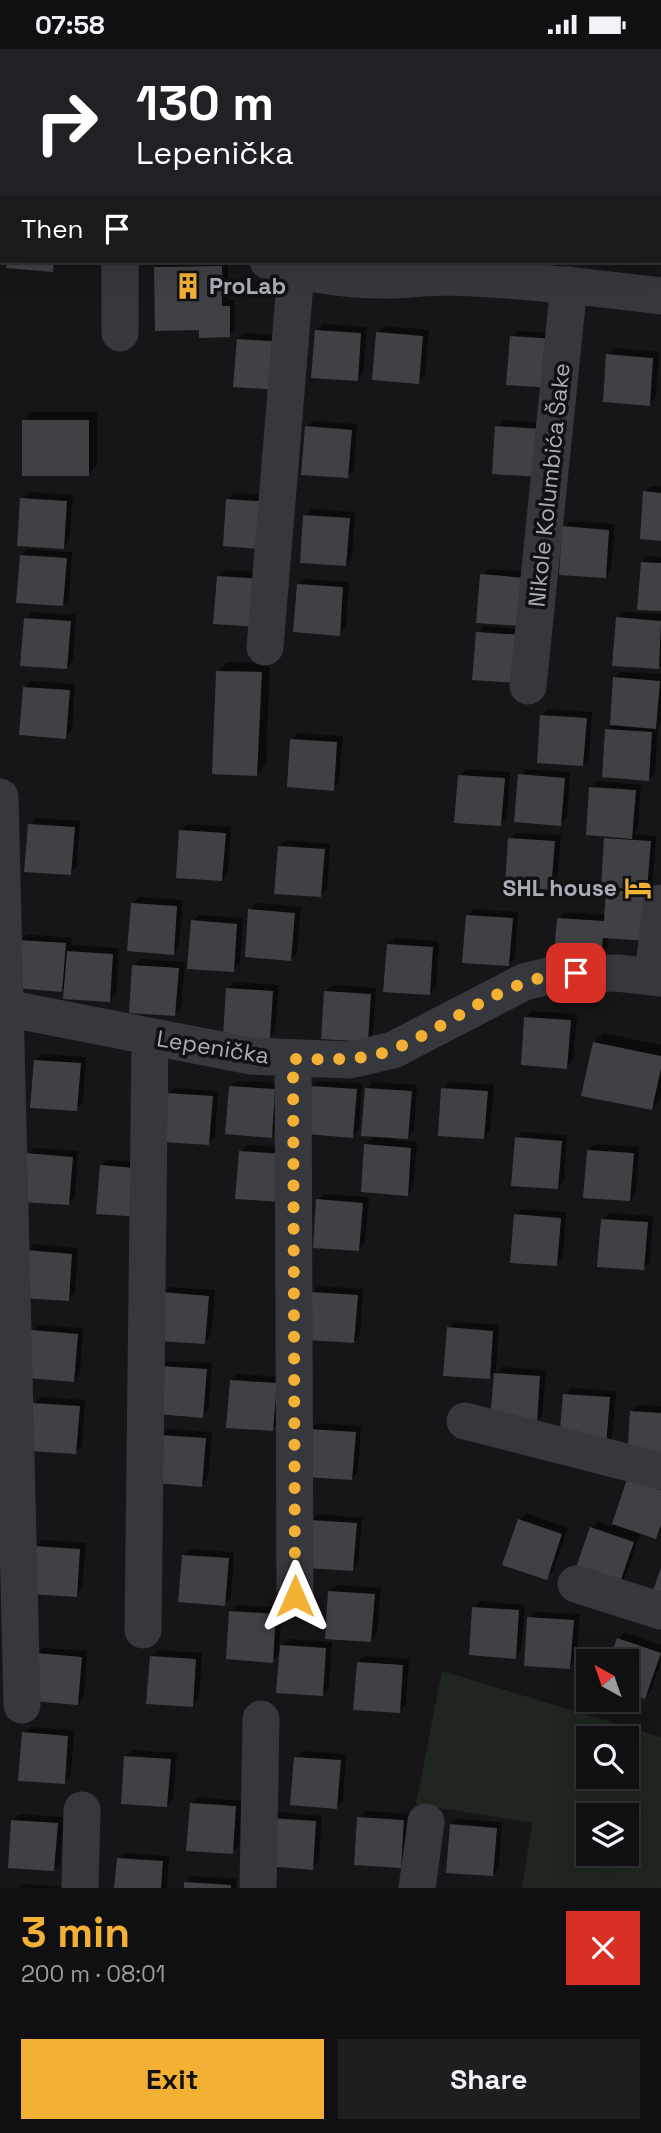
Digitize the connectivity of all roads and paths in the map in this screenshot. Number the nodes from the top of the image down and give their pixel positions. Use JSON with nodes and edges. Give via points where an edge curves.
{"nodes":[{"id":1,"x":120,"y":263,"type":"edge"},
{"id":2,"x":282,"y":266,"type":"edge"},
{"id":3,"x":569,"y":285,"type":"junction"},
{"id":4,"x":661,"y":296,"type":"edge"},
{"id":5,"x":120,"y":333,"type":"dead end"},
{"id":6,"x":265,"y":647,"type":"dead end"},
{"id":7,"x":528,"y":685,"type":"dead end"},
{"id":8,"x":0,"y":797,"type":"edge"},
{"id":9,"x":661,"y":903,"type":"edge"},
{"id":10,"x":657,"y":978,"type":"edge"},
{"id":11,"x":2,"y":1008,"type":"edge"},
{"id":12,"x":150,"y":1037,"type":"junction"},
{"id":13,"x":293,"y":1059,"type":"junction"},
{"id":14,"x":466,"y":1420,"type":"dead end"},
{"id":15,"x":661,"y":1471,"type":"edge"},
{"id":16,"x":576,"y":1584,"type":"dead end"},
{"id":17,"x":295,"y":1596,"type":"dead end"},
{"id":18,"x":661,"y":1611,"type":"edge"},
{"id":19,"x":143,"y":1630,"type":"dead end"},
{"id":20,"x":22,"y":1705,"type":"dead end"},
{"id":21,"x":261,"y":1719,"type":"dead end"},
{"id":22,"x":82,"y":1811,"type":"dead end"},
{"id":23,"x":426,"y":1822,"type":"dead end"},
{"id":24,"x":80,"y":1888,"type":"edge"},
{"id":25,"x":258,"y":1888,"type":"edge"},
{"id":26,"x":417,"y":1888,"type":"edge"}],
"edges":[{"from":1,"to":5,"type":"street"},
{"from":2,"to":3,"type":"street","via":[[336,279],[444,277]]},
{"from":2,"to":6,"type":"street"},
{"from":3,"to":4,"type":"street"},
{"from":3,"to":7,"type":"street","name":"Nikole Kolumbića Šake"},
{"from":8,"to":11,"type":"street"},
{"from":9,"to":10,"type":"street"},
{"from":10,"to":13,"type":"street","name":"Lepenička","via":[[556,974],[524,982],[393,1050],[350,1060]]},
{"from":11,"to":12,"type":"street","name":"Lepenička"},
{"from":11,"to":20,"type":"street"},
{"from":12,"to":13,"type":"street","name":"Lepenička"},
{"from":12,"to":19,"type":"street"},
{"from":13,"to":17,"type":"street"},
{"from":14,"to":15,"type":"street"},
{"from":16,"to":18,"type":"street"},
{"from":21,"to":25,"type":"street"},
{"from":22,"to":24,"type":"street"},
{"from":23,"to":26,"type":"street"}]}
